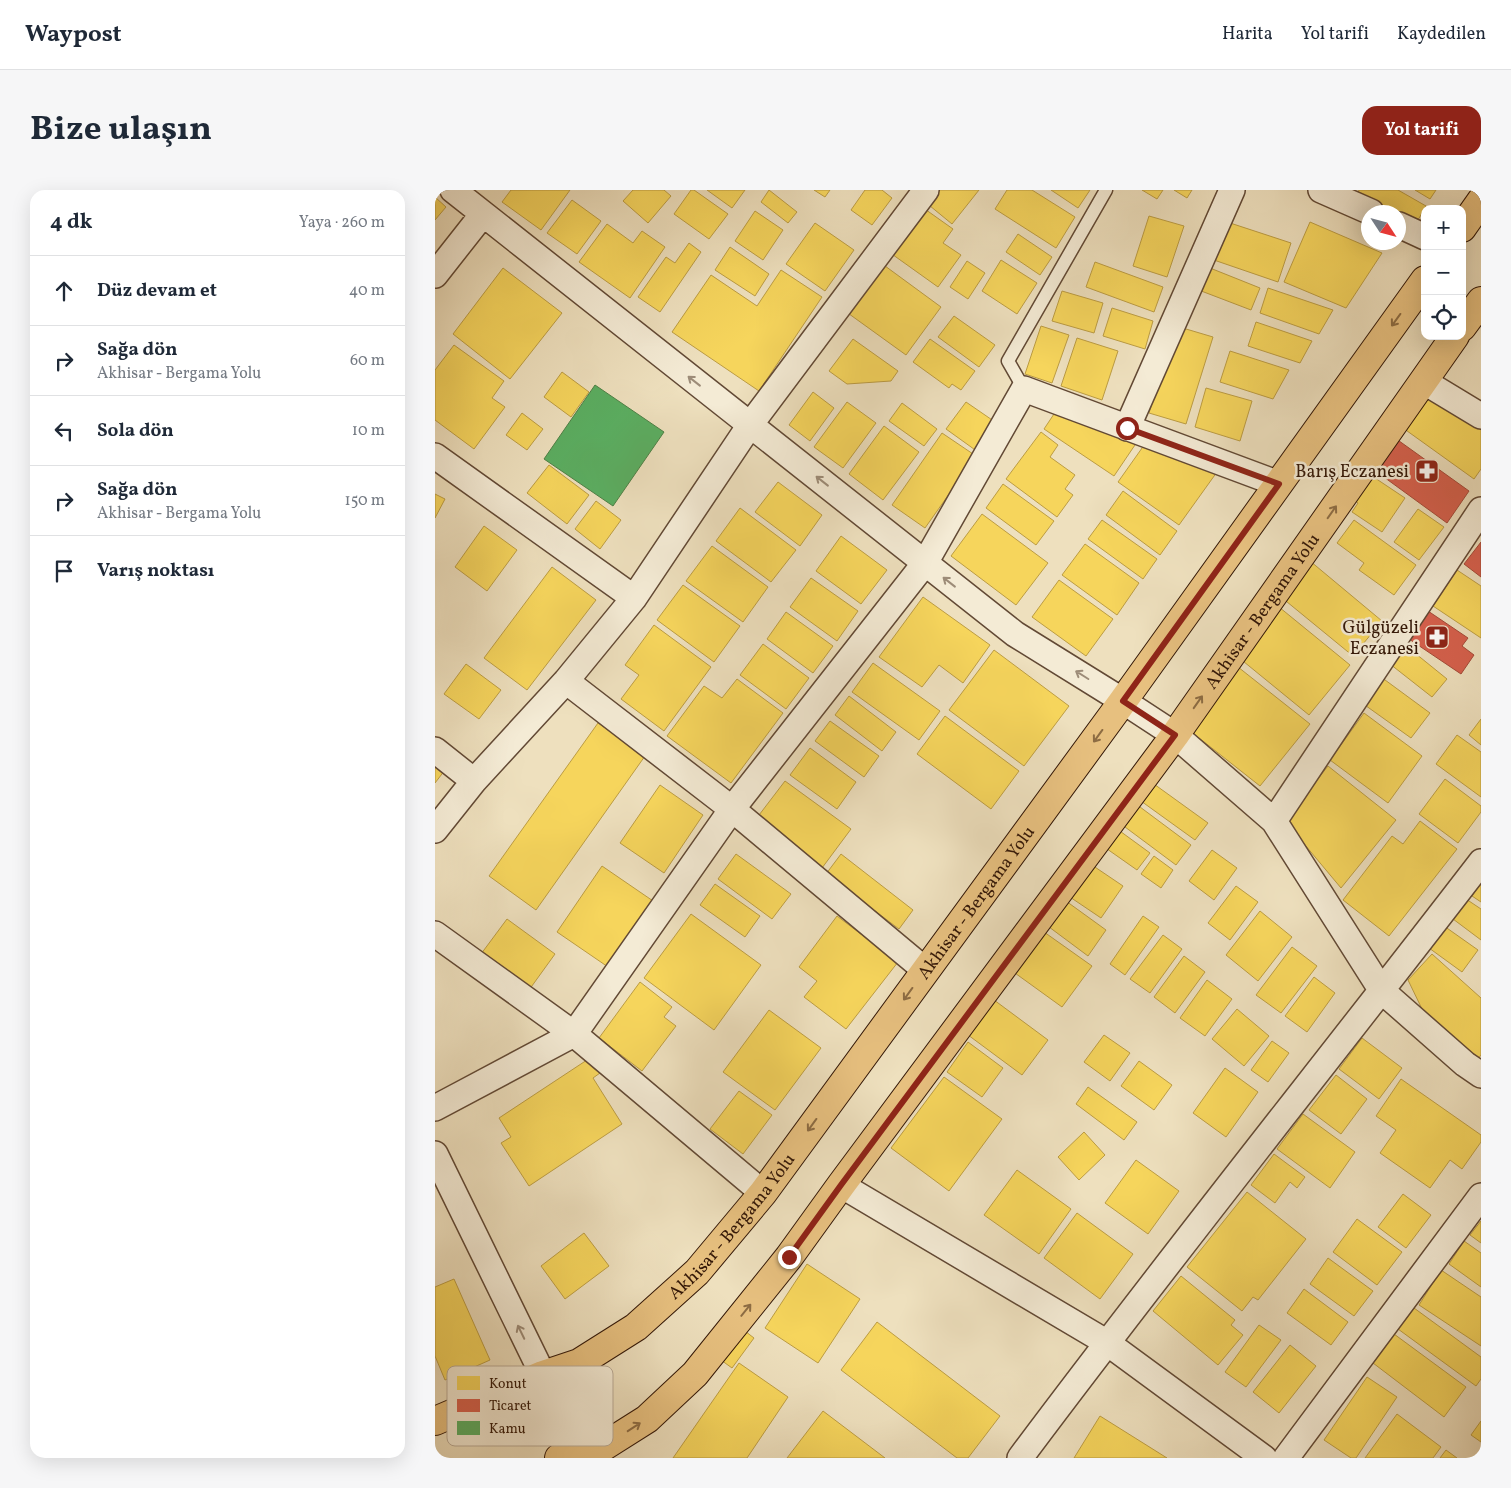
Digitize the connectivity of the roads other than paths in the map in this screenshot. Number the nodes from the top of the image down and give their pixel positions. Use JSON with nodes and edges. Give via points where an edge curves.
{"nodes":[{"id":1,"x":926,"y":190,"type":"edge"},
{"id":2,"x":1106,"y":190,"type":"edge"},
{"id":3,"x":1232,"y":190,"type":"edge"},
{"id":4,"x":1321,"y":190,"type":"edge"},
{"id":5,"x":473,"y":200,"type":"edge"},
{"id":6,"x":1481,"y":201,"type":"edge"},
{"id":7,"x":1361,"y":208,"type":"edge"},
{"id":8,"x":1466,"y":222,"type":"edge"},
{"id":9,"x":1406,"y":228,"type":"edge"},
{"id":10,"x":1421,"y":235,"type":"edge"},
{"id":11,"x":435,"y":275,"type":"edge"},
{"id":12,"x":1421,"y":286,"type":"edge"},
{"id":13,"x":1481,"y":301,"type":"edge"},
{"id":14,"x":1466,"y":322,"type":"edge"},
{"id":15,"x":1452,"y":340,"type":"edge"},
{"id":16,"x":1423,"y":381,"type":"junction"},
{"id":17,"x":1024,"y":389,"type":"junction"},
{"id":18,"x":1481,"y":416,"type":"edge"},
{"id":19,"x":750,"y":425,"type":"junction"},
{"id":20,"x":1127,"y":428,"type":"junction"},
{"id":21,"x":435,"y":456,"type":"edge"},
{"id":22,"x":1279,"y":484,"type":"junction"},
{"id":23,"x":1481,"y":510,"type":"edge"},
{"id":24,"x":925,"y":563,"type":"junction"},
{"id":25,"x":634,"y":598,"type":"junction"},
{"id":26,"x":566,"y":681,"type":"junction"},
{"id":27,"x":1123,"y":701,"type":"junction"},
{"id":28,"x":1175,"y":735,"type":"junction"},
{"id":29,"x":435,"y":750,"type":"edge"},
{"id":30,"x":474,"y":781,"type":"junction"},
{"id":31,"x":732,"y":809,"type":"junction"},
{"id":32,"x":1274,"y":821,"type":"junction"},
{"id":33,"x":435,"y":830,"type":"edge"},
{"id":34,"x":1481,"y":862,"type":"edge"},
{"id":35,"x":435,"y":934,"type":"edge"},
{"id":36,"x":925,"y":970,"type":"junction"},
{"id":37,"x":1382,"y":991,"type":"junction"},
{"id":38,"x":574,"y":1034,"type":"junction"},
{"id":39,"x":1481,"y":1076,"type":"edge"},
{"id":40,"x":435,"y":1108,"type":"edge"},
{"id":41,"x":435,"y":1154,"type":"edge"},
{"id":42,"x":841,"y":1185,"type":"junction"},
{"id":43,"x":763,"y":1193,"type":"junction"},
{"id":44,"x":1481,"y":1196,"type":"edge"},
{"id":45,"x":1106,"y":1342,"type":"junction"},
{"id":46,"x":538,"y":1366,"type":"edge"},
{"id":47,"x":573,"y":1366,"type":"edge"},
{"id":48,"x":447,"y":1416,"type":"edge"},
{"id":49,"x":435,"y":1421,"type":"edge"},
{"id":50,"x":613,"y":1441,"type":"edge"},
{"id":51,"x":604,"y":1446,"type":"edge"},
{"id":52,"x":567,"y":1456,"type":"edge"},
{"id":53,"x":1258,"y":1456,"type":"edge"},
{"id":54,"x":1020,"y":1458,"type":"edge"},
{"id":55,"x":1286,"y":1458,"type":"edge"}],
"edges":[{"from":1,"to":19,"type":"street"},
{"from":2,"to":17,"type":"lane","via":[[1008,361]]},
{"from":3,"to":20,"type":"street"},
{"from":4,"to":7,"type":"street"},
{"from":5,"to":11,"type":"street"},
{"from":19,"to":5,"type":"street","one_way":true},
{"from":6,"to":8,"type":"main road"},
{"from":9,"to":10,"type":"street"},
{"from":12,"to":22,"type":"main road","name":"Akhisar - Bergama Yolu","one_way":true},
{"from":13,"to":14,"type":"main road"},
{"from":15,"to":16,"type":"main road","name":"Akhisar - Bergama Yolu"},
{"from":16,"to":18,"type":"street"},
{"from":28,"to":16,"type":"main road","name":"Akhisar - Bergama Yolu","one_way":true},
{"from":17,"to":20,"type":"street"},
{"from":17,"to":24,"type":"street"},
{"from":24,"to":19,"type":"street","one_way":true},
{"from":19,"to":25,"type":"street"},
{"from":20,"to":22,"type":"street"},
{"from":21,"to":25,"type":"street"},
{"from":22,"to":27,"type":"main road","name":"Akhisar - Bergama Yolu"},
{"from":23,"to":32,"type":"street"},
{"from":27,"to":24,"type":"street","one_way":true,"via":[[1015,634]]},
{"from":24,"to":31,"type":"street"},
{"from":25,"to":26,"type":"street"},
{"from":26,"to":30,"type":"street"},
{"from":26,"to":31,"type":"street"},
{"from":27,"to":28,"type":"street"},
{"from":27,"to":36,"type":"main road","name":"Akhisar - Bergama Yolu","one_way":true},
{"from":28,"to":32,"type":"street"},
{"from":28,"to":42,"type":"main road","name":"Akhisar - Bergama Yolu"},
{"from":29,"to":30,"type":"street"},
{"from":30,"to":33,"type":"street"},
{"from":31,"to":36,"type":"street"},
{"from":31,"to":38,"type":"street"},
{"from":32,"to":37,"type":"street"},
{"from":34,"to":37,"type":"street"},
{"from":35,"to":38,"type":"street"},
{"from":36,"to":43,"type":"main road","name":"Akhisar - Bergama Yolu","one_way":true},
{"from":37,"to":39,"type":"street"},
{"from":37,"to":45,"type":"street"},
{"from":38,"to":40,"type":"street"},
{"from":38,"to":43,"type":"street"},
{"from":46,"to":41,"type":"street","one_way":true},
{"from":42,"to":45,"type":"street"},
{"from":50,"to":42,"type":"main road","name":"Akhisar - Bergama Yolu","one_way":true,"via":[[647,1419],[695,1374],[789,1257]]},
{"from":43,"to":47,"type":"main road","name":"Akhisar - Bergama Yolu","via":[[697,1272],[636,1327]]},
{"from":44,"to":55,"type":"street"},
{"from":45,"to":53,"type":"street"},
{"from":45,"to":54,"type":"street"},
{"from":48,"to":49,"type":"main road","name":"Akhisar - Bergama Yolu"},
{"from":52,"to":51,"type":"main road","name":"Akhisar - Bergama Yolu","one_way":true}]}
